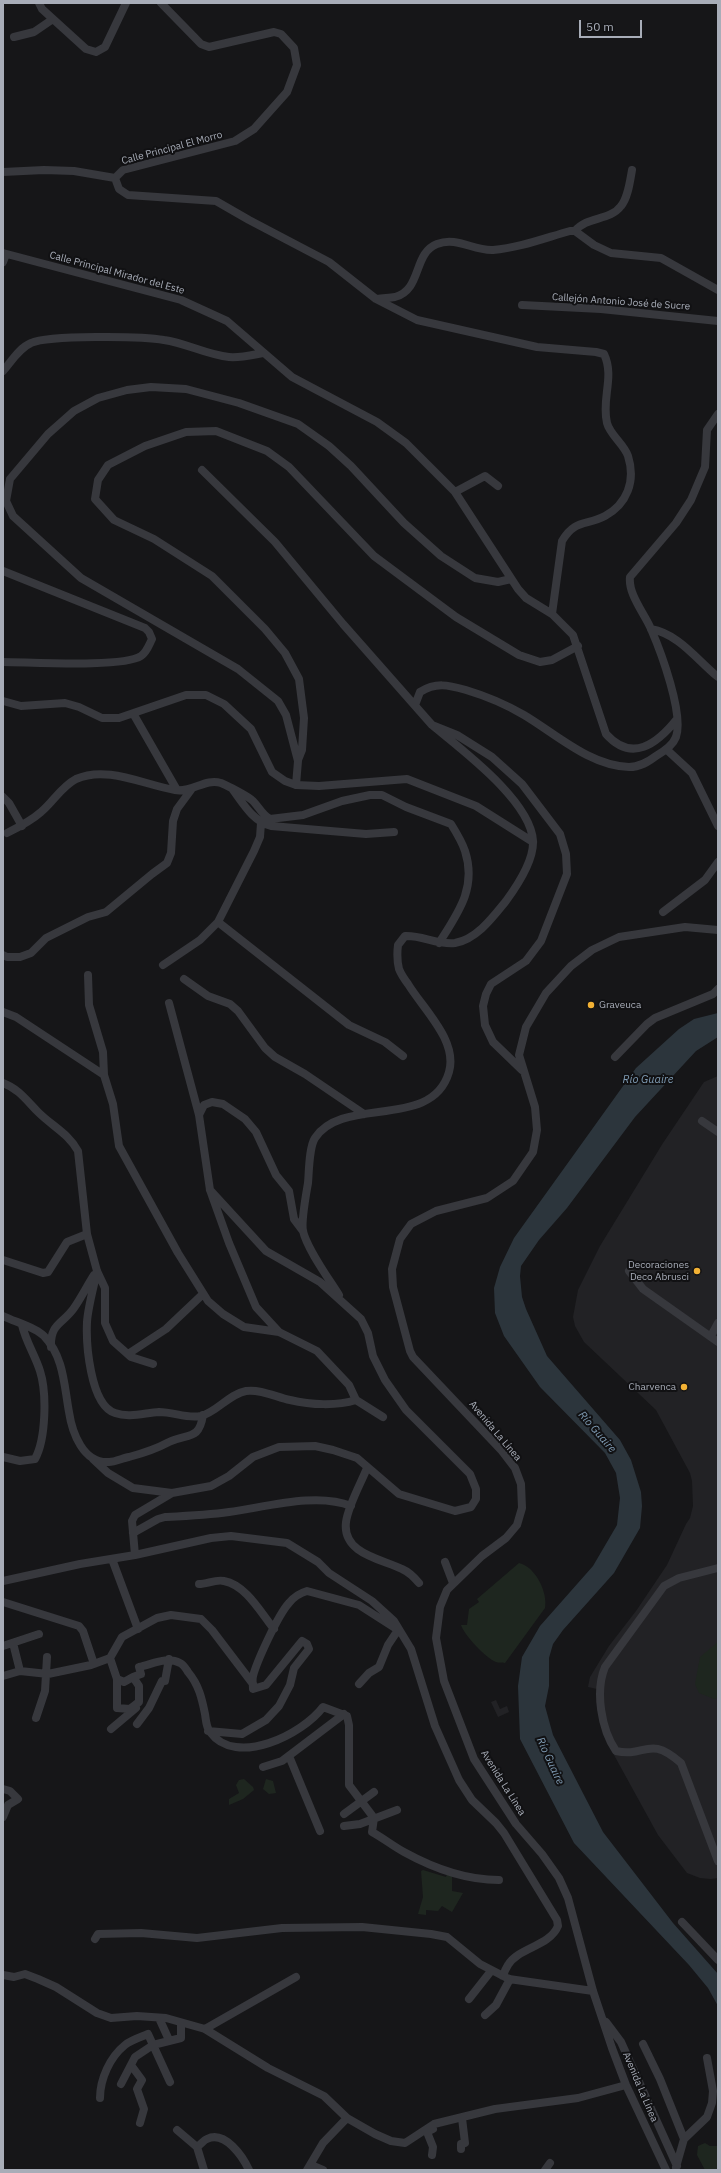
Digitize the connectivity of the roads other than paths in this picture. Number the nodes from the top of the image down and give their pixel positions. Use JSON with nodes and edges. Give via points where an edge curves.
{"nodes":[{"id":1,"x":39,"y":3,"type":"edge"},
{"id":2,"x":126,"y":3,"type":"edge"},
{"id":3,"x":161,"y":3,"type":"edge"},
{"id":4,"x":53,"y":19,"type":"junction"},
{"id":5,"x":14,"y":37,"type":"dead end"},
{"id":6,"x":632,"y":170,"type":"dead end"},
{"id":7,"x":3,"y":172,"type":"edge"},
{"id":8,"x":115,"y":178,"type":"junction"},
{"id":9,"x":575,"y":231,"type":"junction"},
{"id":10,"x":5,"y":253,"type":"edge"},
{"id":11,"x":3,"y":262,"type":"edge"},
{"id":12,"x":718,"y":290,"type":"edge"},
{"id":13,"x":376,"y":299,"type":"junction"},
{"id":14,"x":522,"y":305,"type":"dead end"},
{"id":15,"x":718,"y":321,"type":"edge"},
{"id":16,"x":263,"y":353,"type":"junction"},
{"id":17,"x":3,"y":371,"type":"edge"},
{"id":18,"x":718,"y":414,"type":"edge"},
{"id":19,"x":202,"y":470,"type":"dead end"},
{"id":20,"x":498,"y":486,"type":"dead end"},
{"id":21,"x":455,"y":492,"type":"junction"},
{"id":22,"x":3,"y":571,"type":"edge"},
{"id":23,"x":511,"y":579,"type":"junction"},
{"id":24,"x":552,"y":614,"type":"junction"},
{"id":25,"x":651,"y":629,"type":"junction"},
{"id":26,"x":578,"y":646,"type":"junction"},
{"id":27,"x":3,"y":662,"type":"edge"},
{"id":28,"x":718,"y":677,"type":"edge"},
{"id":29,"x":3,"y":701,"type":"edge"},
{"id":30,"x":414,"y":705,"type":"junction"},
{"id":31,"x":134,"y":715,"type":"junction"},
{"id":32,"x":677,"y":719,"type":"junction"},
{"id":33,"x":432,"y":724,"type":"junction"},
{"id":34,"x":666,"y":749,"type":"junction"},
{"id":35,"x":298,"y":761,"type":"junction"},
{"id":36,"x":296,"y":785,"type":"junction"},
{"id":37,"x":177,"y":790,"type":"junction"},
{"id":38,"x":191,"y":790,"type":"junction"},
{"id":39,"x":233,"y":790,"type":"junction"},
{"id":40,"x":3,"y":797,"type":"edge"},
{"id":41,"x":261,"y":823,"type":"junction"},
{"id":42,"x":22,"y":826,"type":"junction"},
{"id":43,"x":718,"y":826,"type":"edge"},
{"id":44,"x":394,"y":832,"type":"dead end"},
{"id":45,"x":7,"y":833,"type":"dead end"},
{"id":46,"x":533,"y":842,"type":"junction"},
{"id":47,"x":718,"y":862,"type":"edge"},
{"id":48,"x":663,"y":912,"type":"dead end"},
{"id":49,"x":218,"y":922,"type":"junction"},
{"id":50,"x":718,"y":930,"type":"edge"},
{"id":51,"x":439,"y":943,"type":"junction"},
{"id":52,"x":3,"y":955,"type":"edge"},
{"id":53,"x":163,"y":965,"type":"dead end"},
{"id":54,"x":88,"y":975,"type":"dead end"},
{"id":55,"x":184,"y":979,"type":"dead end"},
{"id":56,"x":718,"y":989,"type":"edge"},
{"id":57,"x":169,"y":1003,"type":"dead end"},
{"id":58,"x":3,"y":1012,"type":"edge"},
{"id":59,"x":403,"y":1056,"type":"dead end"},
{"id":60,"x":614,"y":1057,"type":"dead end"},
{"id":61,"x":522,"y":1070,"type":"junction"},
{"id":62,"x":104,"y":1075,"type":"junction"},
{"id":63,"x":3,"y":1082,"type":"edge"},
{"id":64,"x":364,"y":1114,"type":"junction"},
{"id":65,"x":199,"y":1115,"type":"junction"},
{"id":66,"x":702,"y":1121,"type":"dead end"},
{"id":67,"x":718,"y":1132,"type":"edge"},
{"id":68,"x":210,"y":1190,"type":"junction"},
{"id":69,"x":303,"y":1231,"type":"junction"},
{"id":70,"x":87,"y":1234,"type":"junction"},
{"id":71,"x":3,"y":1260,"type":"edge"},
{"id":72,"x":96,"y":1271,"type":"junction"},
{"id":73,"x":629,"y":1271,"type":"dead end"},
{"id":74,"x":203,"y":1294,"type":"junction"},
{"id":75,"x":345,"y":1304,"type":"junction"},
{"id":76,"x":3,"y":1316,"type":"edge"},
{"id":77,"x":718,"y":1323,"type":"edge"},
{"id":78,"x":22,"y":1325,"type":"junction"},
{"id":79,"x":279,"y":1332,"type":"junction"},
{"id":80,"x":711,"y":1336,"type":"junction"},
{"id":81,"x":718,"y":1342,"type":"edge"},
{"id":82,"x":50,"y":1347,"type":"junction"},
{"id":83,"x":128,"y":1354,"type":"junction"},
{"id":84,"x":153,"y":1364,"type":"dead end"},
{"id":85,"x":356,"y":1400,"type":"junction"},
{"id":86,"x":203,"y":1415,"type":"junction"},
{"id":87,"x":383,"y":1417,"type":"dead end"},
{"id":88,"x":3,"y":1457,"type":"edge"},
{"id":89,"x":91,"y":1457,"type":"junction"},
{"id":90,"x":367,"y":1468,"type":"junction"},
{"id":91,"x":172,"y":1493,"type":"junction"},
{"id":92,"x":351,"y":1506,"type":"junction"},
{"id":93,"x":133,"y":1533,"type":"junction"},
{"id":94,"x":135,"y":1555,"type":"junction"},
{"id":95,"x":112,"y":1559,"type":"junction"},
{"id":96,"x":445,"y":1562,"type":"dead end"},
{"id":97,"x":718,"y":1568,"type":"edge"},
{"id":98,"x":3,"y":1581,"type":"edge"},
{"id":99,"x":419,"y":1583,"type":"dead end"},
{"id":100,"x":454,"y":1583,"type":"junction"},
{"id":101,"x":199,"y":1584,"type":"dead end"},
{"id":102,"x":3,"y":1602,"type":"edge"},
{"id":103,"x":138,"y":1629,"type":"junction"},
{"id":104,"x":274,"y":1629,"type":"junction"},
{"id":105,"x":398,"y":1630,"type":"junction"},
{"id":106,"x":39,"y":1634,"type":"dead end"},
{"id":107,"x":13,"y":1643,"type":"junction"},
{"id":108,"x":3,"y":1646,"type":"edge"},
{"id":109,"x":47,"y":1657,"type":"dead end"},
{"id":110,"x":110,"y":1658,"type":"junction"},
{"id":111,"x":169,"y":1659,"type":"junction"},
{"id":112,"x":94,"y":1664,"type":"junction"},
{"id":113,"x":20,"y":1671,"type":"junction"},
{"id":114,"x":46,"y":1674,"type":"junction"},
{"id":115,"x":3,"y":1676,"type":"edge"},
{"id":116,"x":133,"y":1677,"type":"junction"},
{"id":117,"x":117,"y":1679,"type":"junction"},
{"id":118,"x":252,"y":1684,"type":"junction"},
{"id":119,"x":359,"y":1684,"type":"dead end"},
{"id":120,"x":139,"y":1702,"type":"junction"},
{"id":121,"x":344,"y":1714,"type":"junction"},
{"id":122,"x":36,"y":1718,"type":"dead end"},
{"id":123,"x":137,"y":1724,"type":"dead end"},
{"id":124,"x":111,"y":1730,"type":"dead end"},
{"id":125,"x":208,"y":1730,"type":"junction"},
{"id":126,"x":289,"y":1756,"type":"junction"},
{"id":127,"x":263,"y":1767,"type":"dead end"},
{"id":128,"x":3,"y":1789,"type":"edge"},
{"id":129,"x":374,"y":1792,"type":"dead end"},
{"id":130,"x":361,"y":1802,"type":"junction"},
{"id":131,"x":397,"y":1810,"type":"dead end"},
{"id":132,"x":344,"y":1814,"type":"dead end"},
{"id":133,"x":3,"y":1817,"type":"edge"},
{"id":134,"x":374,"y":1820,"type":"junction"},
{"id":135,"x":344,"y":1826,"type":"dead end"},
{"id":136,"x":320,"y":1831,"type":"dead end"},
{"id":137,"x":718,"y":1861,"type":"edge"},
{"id":138,"x":498,"y":1880,"type":"dead end"},
{"id":139,"x":682,"y":1922,"type":"dead end"},
{"id":140,"x":95,"y":1939,"type":"dead end"},
{"id":141,"x":718,"y":1960,"type":"edge"},
{"id":142,"x":491,"y":1971,"type":"junction"},
{"id":143,"x":3,"y":1975,"type":"edge"},
{"id":144,"x":296,"y":1977,"type":"dead end"},
{"id":145,"x":506,"y":1978,"type":"junction"},
{"id":146,"x":593,"y":1991,"type":"junction"},
{"id":147,"x":469,"y":1999,"type":"dead end"},
{"id":148,"x":486,"y":2015,"type":"dead end"},
{"id":149,"x":159,"y":2018,"type":"junction"},
{"id":150,"x":604,"y":2020,"type":"junction"},
{"id":151,"x":181,"y":2023,"type":"junction"},
{"id":152,"x":205,"y":2029,"type":"junction"},
{"id":153,"x":169,"y":2040,"type":"junction"},
{"id":154,"x":643,"y":2044,"type":"dead end"},
{"id":155,"x":153,"y":2045,"type":"junction"},
{"id":156,"x":707,"y":2058,"type":"dead end"},
{"id":157,"x":131,"y":2065,"type":"junction"},
{"id":158,"x":170,"y":2082,"type":"dead end"},
{"id":159,"x":121,"y":2084,"type":"dead end"},
{"id":160,"x":626,"y":2085,"type":"junction"},
{"id":161,"x":100,"y":2098,"type":"dead end"},
{"id":162,"x":347,"y":2118,"type":"junction"},
{"id":163,"x":462,"y":2118,"type":"junction"},
{"id":164,"x":140,"y":2123,"type":"dead end"},
{"id":165,"x":434,"y":2124,"type":"junction"},
{"id":166,"x":177,"y":2130,"type":"dead end"},
{"id":167,"x":684,"y":2139,"type":"junction"},
{"id":168,"x":197,"y":2147,"type":"junction"},
{"id":169,"x":460,"y":2149,"type":"dead end"},
{"id":170,"x":432,"y":2155,"type":"dead end"},
{"id":171,"x":309,"y":2167,"type":"edge"},
{"id":172,"x":676,"y":2168,"type":"edge"},
{"id":173,"x":204,"y":2170,"type":"edge"},
{"id":174,"x":249,"y":2170,"type":"edge"},
{"id":175,"x":323,"y":2170,"type":"edge"},
{"id":176,"x":666,"y":2170,"type":"edge"}],
"edges":[{"from":1,"to":4,"type":"street"},
{"from":2,"to":4,"type":"street","via":[[105,47],[96,52],[86,49]]},
{"from":3,"to":8,"type":"street","name":"Calle Principal El Morro","via":[[201,44],[209,47],[274,32],[281,34],[294,48],[297,66],[287,92],[254,130],[235,141],[123,170]]},
{"from":4,"to":5,"type":"street","via":[[34,32]]},
{"from":6,"to":9,"type":"street","via":[[621,206],[610,214],[585,222]]},
{"from":7,"to":8,"type":"street","via":[[74,171]]},
{"from":8,"to":13,"type":"street","name":"Calle Principal El Morro","via":[[119,189],[128,195],[216,201],[329,262]]},
{"from":9,"to":12,"type":"street","via":[[611,253],[661,258]]},
{"from":9,"to":13,"type":"street","via":[[490,250],[452,240],[435,244],[425,254],[414,282],[405,292],[395,297]]},
{"from":10,"to":11,"type":"street"},
{"from":10,"to":16,"type":"street","name":"Calle Principal Mirador del Este","via":[[181,300],[227,321]]},
{"from":13,"to":24,"type":"street","name":"Calle Principal El Morro","via":[[417,320],[537,347],[604,354],[609,365],[605,413],[607,426],[628,456],[630,488],[622,504],[604,517],[579,523],[568,531],[562,541]]},
{"from":14,"to":15,"type":"street","name":"Callejón Antonio José de Sucre","via":[[601,309]]},
{"from":16,"to":17,"type":"street","via":[[228,357],[165,340],[142,337],[46,339],[31,343],[22,349]]},
{"from":16,"to":21,"type":"street","name":"Calle Principal Mirador del Este","via":[[292,376],[377,422],[406,443]]},
{"from":18,"to":25,"type":"street","via":[[707,430],[705,467],[691,500],[676,523],[630,577],[629,585]]},
{"from":19,"to":30,"type":"street","via":[[275,542]]},
{"from":20,"to":21,"type":"street","via":[[485,476]]},
{"from":21,"to":23,"type":"street","name":"Calle Principal Mirador del Este"},
{"from":22,"to":27,"type":"street","via":[[145,628],[152,638],[147,651],[140,657],[129,660],[91,663]]},
{"from":23,"to":24,"type":"street","name":"Calle Principal Mirador del Este","via":[[526,598]]},
{"from":23,"to":35,"type":"street","via":[[498,582],[475,578],[441,556],[404,523],[334,451],[298,424],[240,403],[186,389],[151,387],[127,390],[98,398],[74,411],[48,434],[10,479],[6,501],[13,516],[80,578],[238,668],[278,701],[286,715]]},
{"from":24,"to":26,"type":"street","name":"Calle Principal Mirador del Este","via":[[573,635]]},
{"from":25,"to":28,"type":"street","via":[[663,631],[678,640]]},
{"from":25,"to":32,"type":"street","via":[[674,694]]},
{"from":26,"to":32,"type":"street","name":"Calle Principal Mirador del Este","via":[[606,734],[615,744],[627,749],[642,748],[667,732]]},
{"from":26,"to":35,"type":"street","via":[[552,660],[540,662],[519,655],[456,618],[374,556],[289,467],[267,451],[216,431],[186,432],[145,446],[108,465],[98,480],[95,499],[101,507],[114,520],[154,539],[212,576],[285,653],[299,679],[304,718],[302,750]]},
{"from":29,"to":31,"type":"street","via":[[21,706],[65,703],[102,718]]},
{"from":30,"to":33,"type":"street"},
{"from":30,"to":34,"type":"street","via":[[420,692],[430,686],[449,686],[479,694],[523,714],[586,754],[606,763],[629,767],[644,765]]},
{"from":31,"to":36,"type":"street","via":[[186,695],[206,695],[224,704],[251,729],[272,772]]},
{"from":31,"to":37,"type":"street"},
{"from":32,"to":34,"type":"street","via":[[676,737]]},
{"from":33,"to":46,"type":"street","via":[[493,776],[524,814]]},
{"from":33,"to":61,"type":"street","via":[[457,735],[492,757],[522,784],[560,834],[566,854],[567,874],[541,941],[526,961],[492,984],[483,1006],[485,1024],[493,1042]]},
{"from":34,"to":43,"type":"street","via":[[692,773]]},
{"from":35,"to":36,"type":"street"},
{"from":36,"to":46,"type":"street","via":[[357,784],[408,778],[476,806]]},
{"from":37,"to":38,"type":"street"},
{"from":37,"to":42,"type":"street","via":[[112,775],[94,775],[77,779],[62,788],[42,812]]},
{"from":38,"to":39,"type":"street","via":[[208,782],[221,783]]},
{"from":38,"to":52,"type":"street","via":[[177,809],[173,821],[171,853],[167,863],[106,912],[46,938],[31,953],[20,957]]},
{"from":39,"to":41,"type":"street"},
{"from":39,"to":51,"type":"street","via":[[250,798],[270,819],[303,815],[342,801],[382,795],[451,824],[465,850],[469,865],[469,882],[463,905]]},
{"from":40,"to":42,"type":"street"},
{"from":41,"to":44,"type":"street","via":[[366,834]]},
{"from":41,"to":49,"type":"street","via":[[260,837],[254,851]]},
{"from":42,"to":45,"type":"street"},
{"from":46,"to":51,"type":"street","via":[[528,864],[490,922],[456,943]]},
{"from":47,"to":48,"type":"street","via":[[705,880]]},
{"from":49,"to":53,"type":"street","via":[[200,940]]},
{"from":49,"to":59,"type":"street","via":[[349,1025],[385,1042]]},
{"from":50,"to":61,"type":"street","name":"Avenida La Línea","via":[[685,927],[619,937],[592,950],[571,966],[546,993],[526,1027],[518,1055]]},
{"from":51,"to":64,"type":"street","via":[[416,936],[405,936],[398,945],[397,956],[400,970],[448,1041],[451,1059],[444,1084],[434,1096],[418,1104],[383,1113]]},
{"from":54,"to":62,"type":"street","via":[[89,1005],[103,1052]]},
{"from":55,"to":64,"type":"street","via":[[208,996],[230,1004],[275,1057]]},
{"from":56,"to":60,"type":"street","via":[[713,994],[655,1018]]},
{"from":57,"to":65,"type":"street"},
{"from":58,"to":62,"type":"street","via":[[16,1017]]},
{"from":61,"to":100,"type":"street","name":"Avenida La Línea","via":[[535,1107],[537,1130],[533,1152],[513,1181],[487,1198],[436,1211],[411,1224],[400,1239],[392,1269],[392,1287],[413,1357],[502,1451],[515,1468],[521,1484],[522,1508],[517,1525],[506,1538],[482,1556]]},
{"from":62,"to":74,"type":"street","via":[[119,1146]]},
{"from":63,"to":70,"type":"street","via":[[15,1088],[76,1146]]},
{"from":64,"to":69,"type":"street","via":[[332,1123],[315,1138],[310,1161]]},
{"from":65,"to":68,"type":"street"},
{"from":65,"to":69,"type":"street","via":[[204,1105],[212,1102],[223,1104],[245,1119],[256,1132],[276,1175],[289,1191],[294,1219]]},
{"from":66,"to":67,"type":"street"},
{"from":68,"to":75,"type":"street","via":[[266,1251],[320,1282]]},
{"from":68,"to":79,"type":"street","via":[[256,1307]]},
{"from":69,"to":75,"type":"street"},
{"from":70,"to":71,"type":"street","via":[[67,1242],[48,1272],[43,1273]]},
{"from":70,"to":72,"type":"street"},
{"from":72,"to":82,"type":"street","via":[[74,1308],[54,1328],[50,1337]]},
{"from":72,"to":83,"type":"street","via":[[105,1288],[105,1323],[113,1341]]},
{"from":72,"to":86,"type":"street","via":[[87,1320],[88,1346],[93,1384],[105,1406],[113,1413],[129,1416],[146,1412],[167,1412],[191,1417]]},
{"from":73,"to":80,"type":"street","via":[[643,1289]]},
{"from":74,"to":79,"type":"street","via":[[223,1314],[244,1327]]},
{"from":74,"to":83,"type":"street","via":[[166,1329]]},
{"from":75,"to":90,"type":"street","via":[[362,1318],[373,1356],[385,1380],[406,1410],[470,1474],[476,1489],[476,1498],[471,1507],[455,1511],[399,1494]]},
{"from":76,"to":78,"type":"street"},
{"from":77,"to":80,"type":"street"},
{"from":78,"to":82,"type":"street","via":[[35,1329],[44,1336]]},
{"from":78,"to":88,"type":"street","via":[[43,1383],[44,1410],[40,1450],[35,1459],[20,1461]]},
{"from":79,"to":85,"type":"street","via":[[317,1351],[349,1385]]},
{"from":80,"to":81,"type":"street"},
{"from":82,"to":89,"type":"street","via":[[62,1366],[69,1413],[77,1442]]},
{"from":83,"to":84,"type":"street"},
{"from":85,"to":86,"type":"street","via":[[342,1404],[292,1400],[263,1392],[246,1391]]},
{"from":85,"to":87,"type":"street"},
{"from":86,"to":89,"type":"street","via":[[201,1428],[192,1436],[180,1437],[154,1450],[108,1462]]},
{"from":89,"to":91,"type":"street","via":[[108,1473],[133,1488]]},
{"from":90,"to":91,"type":"street","via":[[357,1458],[333,1450],[315,1446],[279,1447],[253,1457],[211,1486]]},
{"from":90,"to":92,"type":"street"},
{"from":91,"to":93,"type":"street","via":[[135,1515],[132,1521]]},
{"from":92,"to":93,"type":"street","via":[[339,1501],[322,1500],[165,1518],[158,1519]]},
{"from":92,"to":99,"type":"street","via":[[346,1522],[353,1544],[361,1552],[402,1569]]},
{"from":93,"to":94,"type":"street"},
{"from":94,"to":95,"type":"street"},
{"from":94,"to":105,"type":"street","via":[[211,1538],[232,1536],[287,1543],[372,1601],[394,1621]]},
{"from":95,"to":98,"type":"street"},
{"from":95,"to":103,"type":"street"},
{"from":96,"to":100,"type":"street"},
{"from":97,"to":137,"type":"street","via":[[679,1578],[664,1586],[605,1667],[599,1692],[609,1737],[616,1751],[623,1753],[658,1748],[670,1753],[681,1763]]},
{"from":100,"to":146,"type":"street","name":"Avenida La Línea","via":[[447,1590],[440,1607],[437,1625],[436,1644],[444,1681],[474,1759],[508,1812],[559,1878],[568,1898]]},
{"from":101,"to":104,"type":"street","via":[[223,1581],[235,1586],[249,1598]]},
{"from":102,"to":112,"type":"street","via":[[79,1626]]},
{"from":103,"to":110,"type":"street","via":[[122,1637]]},
{"from":103,"to":118,"type":"street","via":[[157,1618],[171,1615],[201,1619]]},
{"from":104,"to":105,"type":"street","via":[[290,1602],[307,1592],[359,1605]]},
{"from":104,"to":118,"type":"street","via":[[252,1677]]},
{"from":105,"to":119,"type":"street","via":[[388,1645],[379,1667]]},
{"from":105,"to":145,"type":"street","via":[[411,1649],[435,1726],[459,1780],[472,1800],[504,1833],[558,1926],[552,1936],[513,1958],[508,1964]]},
{"from":106,"to":107,"type":"street"},
{"from":107,"to":108,"type":"street"},
{"from":107,"to":113,"type":"street"},
{"from":109,"to":114,"type":"street"},
{"from":110,"to":112,"type":"street"},
{"from":110,"to":117,"type":"street"},
{"from":111,"to":116,"type":"street","via":[[139,1667],[141,1674]]},
{"from":111,"to":123,"type":"street","via":[[165,1681],[162,1681],[149,1708]]},
{"from":111,"to":125,"type":"street","via":[[182,1663],[193,1678],[201,1694]]},
{"from":112,"to":114,"type":"street"},
{"from":113,"to":114,"type":"street"},
{"from":113,"to":115,"type":"street"},
{"from":114,"to":122,"type":"street","via":[[45,1691]]},
{"from":116,"to":117,"type":"street","via":[[124,1682]]},
{"from":116,"to":120,"type":"street","via":[[139,1686]]},
{"from":117,"to":120,"type":"street","via":[[118,1708],[130,1709]]},
{"from":118,"to":125,"type":"street","via":[[253,1688],[266,1685],[302,1641],[307,1644],[309,1649],[294,1668],[290,1685],[279,1706],[266,1720],[242,1734]]},
{"from":120,"to":124,"type":"street","via":[[138,1706]]},
{"from":121,"to":125,"type":"street","via":[[323,1707],[316,1716],[280,1739],[252,1748],[218,1741]]},
{"from":121,"to":126,"type":"street"},
{"from":121,"to":130,"type":"street","via":[[349,1725],[349,1785]]},
{"from":126,"to":127,"type":"street"},
{"from":126,"to":136,"type":"street"},
{"from":128,"to":133,"type":"street","via":[[10,1791],[18,1799],[8,1805]]},
{"from":129,"to":130,"type":"street"},
{"from":130,"to":132,"type":"street"},
{"from":130,"to":134,"type":"street"},
{"from":131,"to":134,"type":"street"},
{"from":134,"to":135,"type":"street"},
{"from":134,"to":138,"type":"street","via":[[372,1832],[403,1852],[460,1876],[476,1880]]},
{"from":139,"to":141,"type":"street"},
{"from":140,"to":142,"type":"street","via":[[98,1934],[106,1932],[197,1938],[282,1928],[362,1927],[447,1937]]},
{"from":142,"to":145,"type":"street"},
{"from":142,"to":147,"type":"street"},
{"from":143,"to":149,"type":"street","via":[[14,1977],[25,1974],[38,1979],[56,1987],[97,2013],[111,2018]]},
{"from":144,"to":152,"type":"street"},
{"from":145,"to":146,"type":"street"},
{"from":145,"to":148,"type":"street","via":[[496,2006]]},
{"from":146,"to":150,"type":"street","name":"Avenida La Línea"},
{"from":149,"to":151,"type":"street"},
{"from":149,"to":153,"type":"street"},
{"from":150,"to":160,"type":"street","name":"Avenida La Línea"},
{"from":150,"to":172,"type":"street","via":[[621,2042]]},
{"from":151,"to":152,"type":"street"},
{"from":151,"to":153,"type":"street","via":[[181,2038]]},
{"from":152,"to":162,"type":"street","via":[[268,2068],[324,2096]]},
{"from":153,"to":155,"type":"street"},
{"from":154,"to":167,"type":"street"},
{"from":155,"to":157,"type":"street","via":[[135,2057]]},
{"from":155,"to":158,"type":"street"},
{"from":155,"to":161,"type":"street","via":[[148,2034],[126,2044],[112,2059],[100,2086]]},
{"from":156,"to":167,"type":"street","via":[[713,2091],[712,2102],[707,2117]]},
{"from":157,"to":159,"type":"street"},
{"from":157,"to":164,"type":"street","via":[[142,2080],[137,2089],[144,2109]]},
{"from":160,"to":163,"type":"street","via":[[578,2098],[495,2109]]},
{"from":160,"to":176,"type":"street","name":"Avenida La Línea"},
{"from":162,"to":165,"type":"street","via":[[375,2134],[405,2143]]},
{"from":162,"to":171,"type":"street","via":[[323,2143]]},
{"from":163,"to":165,"type":"street"},
{"from":163,"to":169,"type":"street","via":[[465,2143],[461,2144]]},
{"from":165,"to":170,"type":"street","via":[[437,2128],[427,2132],[434,2147]]},
{"from":166,"to":168,"type":"street"},
{"from":167,"to":172,"type":"street"},
{"from":168,"to":173,"type":"street"},
{"from":168,"to":174,"type":"street","via":[[207,2138],[225,2140],[235,2148]]},
{"from":171,"to":175,"type":"street"}]}
